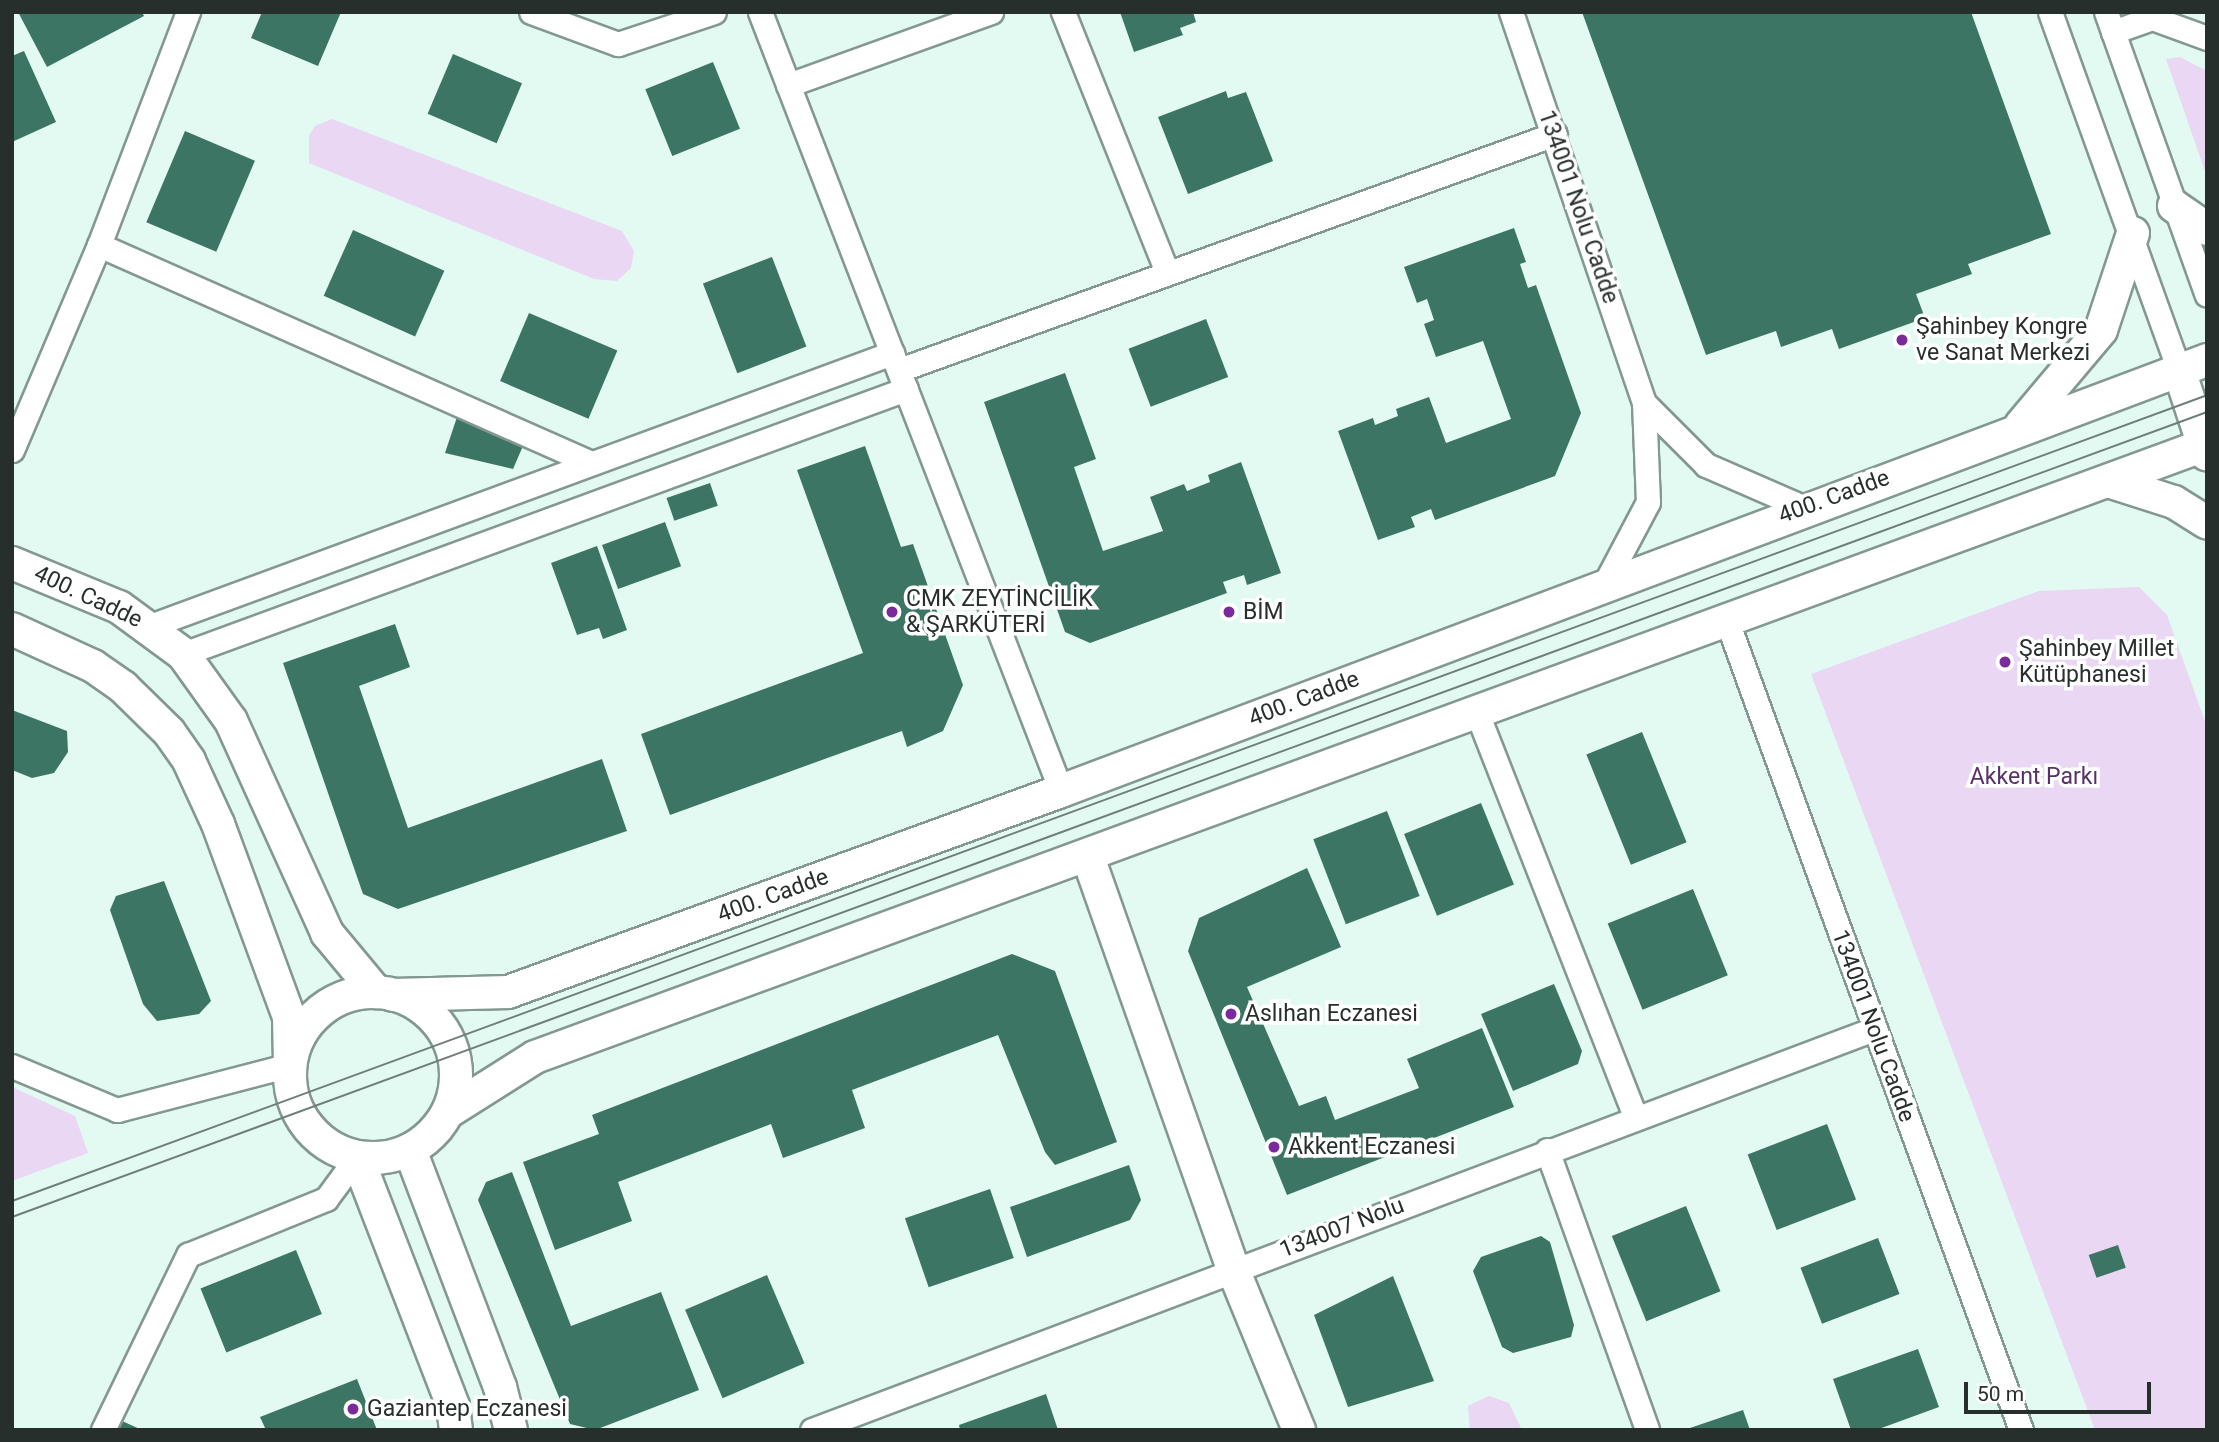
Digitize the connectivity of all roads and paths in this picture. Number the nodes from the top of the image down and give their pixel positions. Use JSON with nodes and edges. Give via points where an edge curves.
{"nodes":[{"id":1,"x":188,"y":12,"type":"edge"},
{"id":2,"x":531,"y":12,"type":"edge"},
{"id":3,"x":714,"y":12,"type":"edge"},
{"id":4,"x":760,"y":12,"type":"edge"},
{"id":5,"x":991,"y":12,"type":"edge"},
{"id":6,"x":1063,"y":12,"type":"edge"},
{"id":7,"x":1511,"y":12,"type":"edge"},
{"id":8,"x":2050,"y":12,"type":"edge"},
{"id":9,"x":2110,"y":22,"type":"edge"},
{"id":10,"x":2207,"y":38,"type":"edge"},
{"id":11,"x":788,"y":85,"type":"junction"},
{"id":12,"x":1555,"y":134,"type":"junction"},
{"id":13,"x":2174,"y":206,"type":"junction"},
{"id":14,"x":2207,"y":229,"type":"edge"},
{"id":15,"x":2133,"y":233,"type":"junction"},
{"id":16,"x":99,"y":245,"type":"junction"},
{"id":17,"x":1167,"y":272,"type":"junction"},
{"id":18,"x":2207,"y":295,"type":"edge"},
{"id":19,"x":2193,"y":365,"type":"edge"},
{"id":20,"x":899,"y":371,"type":"junction"},
{"id":21,"x":1644,"y":402,"type":"junction"},
{"id":22,"x":2015,"y":430,"type":"junction"},
{"id":23,"x":2206,"y":448,"type":"edge"},
{"id":24,"x":12,"y":450,"type":"edge"},
{"id":25,"x":589,"y":462,"type":"junction"},
{"id":26,"x":2108,"y":481,"type":"junction"},
{"id":27,"x":1805,"y":508,"type":"junction"},
{"id":28,"x":2207,"y":523,"type":"edge"},
{"id":29,"x":12,"y":562,"type":"edge"},
{"id":30,"x":1604,"y":585,"type":"junction"},
{"id":31,"x":1727,"y":621,"type":"junction"},
{"id":32,"x":150,"y":626,"type":"junction"},
{"id":33,"x":12,"y":629,"type":"edge"},
{"id":34,"x":183,"y":654,"type":"junction"},
{"id":35,"x":1477,"y":713,"type":"junction"},
{"id":36,"x":1061,"y":791,"type":"junction"},
{"id":37,"x":1088,"y":857,"type":"junction"},
{"id":38,"x":384,"y":993,"type":"junction"},
{"id":39,"x":1874,"y":1029,"type":"junction"},
{"id":40,"x":290,"y":1065,"type":"junction"},
{"id":41,"x":12,"y":1066,"type":"edge"},
{"id":42,"x":448,"y":1112,"type":"junction"},
{"id":43,"x":1635,"y":1117,"type":"junction"},
{"id":44,"x":411,"y":1150,"type":"junction"},
{"id":45,"x":1547,"y":1150,"type":"junction"},
{"id":46,"x":357,"y":1157,"type":"junction"},
{"id":47,"x":1233,"y":1269,"type":"junction"},
{"id":48,"x":103,"y":1430,"type":"edge"},
{"id":49,"x":456,"y":1430,"type":"edge"},
{"id":50,"x":511,"y":1430,"type":"edge"},
{"id":51,"x":812,"y":1430,"type":"edge"},
{"id":52,"x":1299,"y":1430,"type":"edge"},
{"id":53,"x":1647,"y":1430,"type":"edge"},
{"id":54,"x":2021,"y":1430,"type":"edge"}],
"edges":[{"from":1,"to":16,"type":"street"},
{"from":2,"to":3,"type":"street","via":[[618,44]]},
{"from":4,"to":11,"type":"street"},
{"from":5,"to":11,"type":"street"},
{"from":6,"to":17,"type":"street"},
{"from":7,"to":12,"type":"street","name":"134001 Nolu Cadde"},
{"from":8,"to":15,"type":"street"},
{"from":9,"to":10,"type":"street","via":[[2152,18]]},
{"from":9,"to":13,"type":"street"},
{"from":11,"to":20,"type":"street"},
{"from":12,"to":17,"type":"street"},
{"from":12,"to":21,"type":"street","name":"134001 Nolu Cadde"},
{"from":13,"to":14,"type":"main road"},
{"from":13,"to":18,"type":"street"},
{"from":15,"to":19,"type":"street"},
{"from":15,"to":22,"type":"main road","via":[[2101,330],[2062,381]]},
{"from":16,"to":24,"type":"street"},
{"from":16,"to":25,"type":"street"},
{"from":17,"to":20,"type":"street"},
{"from":19,"to":22,"type":"main road","name":"400. Cadde"},
{"from":19,"to":23,"type":"main road"},
{"from":20,"to":25,"type":"street"},
{"from":20,"to":34,"type":"street"},
{"from":20,"to":36,"type":"street"},
{"from":21,"to":27,"type":"street","name":"134001 Nolu Cadde","via":[[1706,465]]},
{"from":21,"to":30,"type":"street","name":"134001 Nolu Cadde","via":[[1648,502]]},
{"from":22,"to":27,"type":"main road","name":"400. Cadde"},
{"from":23,"to":26,"type":"main road"},
{"from":25,"to":32,"type":"street"},
{"from":26,"to":28,"type":"main road","via":[[2174,502]]},
{"from":26,"to":31,"type":"main road"},
{"from":27,"to":30,"type":"main road","name":"400. Cadde"},
{"from":29,"to":32,"type":"main road","name":"400. Cadde","via":[[119,607]]},
{"from":30,"to":36,"type":"main road","name":"400. Cadde"},
{"from":31,"to":35,"type":"main road"},
{"from":31,"to":39,"type":"street","name":"134001 Nolu Cadde"},
{"from":32,"to":34,"type":"main road","name":"400. Cadde"},
{"from":33,"to":40,"type":"main road","via":[[93,666],[123,687],[169,732],[204,788],[261,936],[289,1017]]},
{"from":34,"to":38,"type":"main road","name":"400. Cadde","via":[[231,721],[317,915]]},
{"from":35,"to":37,"type":"main road"},
{"from":35,"to":43,"type":"street"},
{"from":36,"to":38,"type":"main road","name":"400. Cadde","via":[[509,992]]},
{"from":37,"to":42,"type":"main road","via":[[535,1057]]},
{"from":37,"to":47,"type":"main road"},
{"from":38,"to":40,"type":"main road","via":[[351,995],[310,1021],[297,1041]]},
{"from":38,"to":42,"type":"main road","via":[[416,1004],[435,1020],[449,1041],[456,1088]]},
{"from":39,"to":43,"type":"street","name":"134007 Nolu"},
{"from":39,"to":54,"type":"street","name":"134001 Nolu Cadde"},
{"from":40,"to":41,"type":"street","via":[[117,1110]]},
{"from":40,"to":46,"type":"main road","via":[[298,1112],[313,1133],[333,1149]]},
{"from":42,"to":44,"type":"main road"},
{"from":43,"to":45,"type":"street","name":"134007 Nolu"},
{"from":44,"to":46,"type":"main road","via":[[384,1158]]},
{"from":44,"to":50,"type":"main road","via":[[500,1387]]},
{"from":45,"to":47,"type":"street","name":"134007 Nolu"},
{"from":45,"to":53,"type":"street"},
{"from":46,"to":48,"type":"street","via":[[326,1199],[188,1255]]},
{"from":46,"to":49,"type":"main road","via":[[453,1406]]},
{"from":47,"to":51,"type":"street","name":"134007 Nolu"},
{"from":47,"to":52,"type":"main road"}]}
